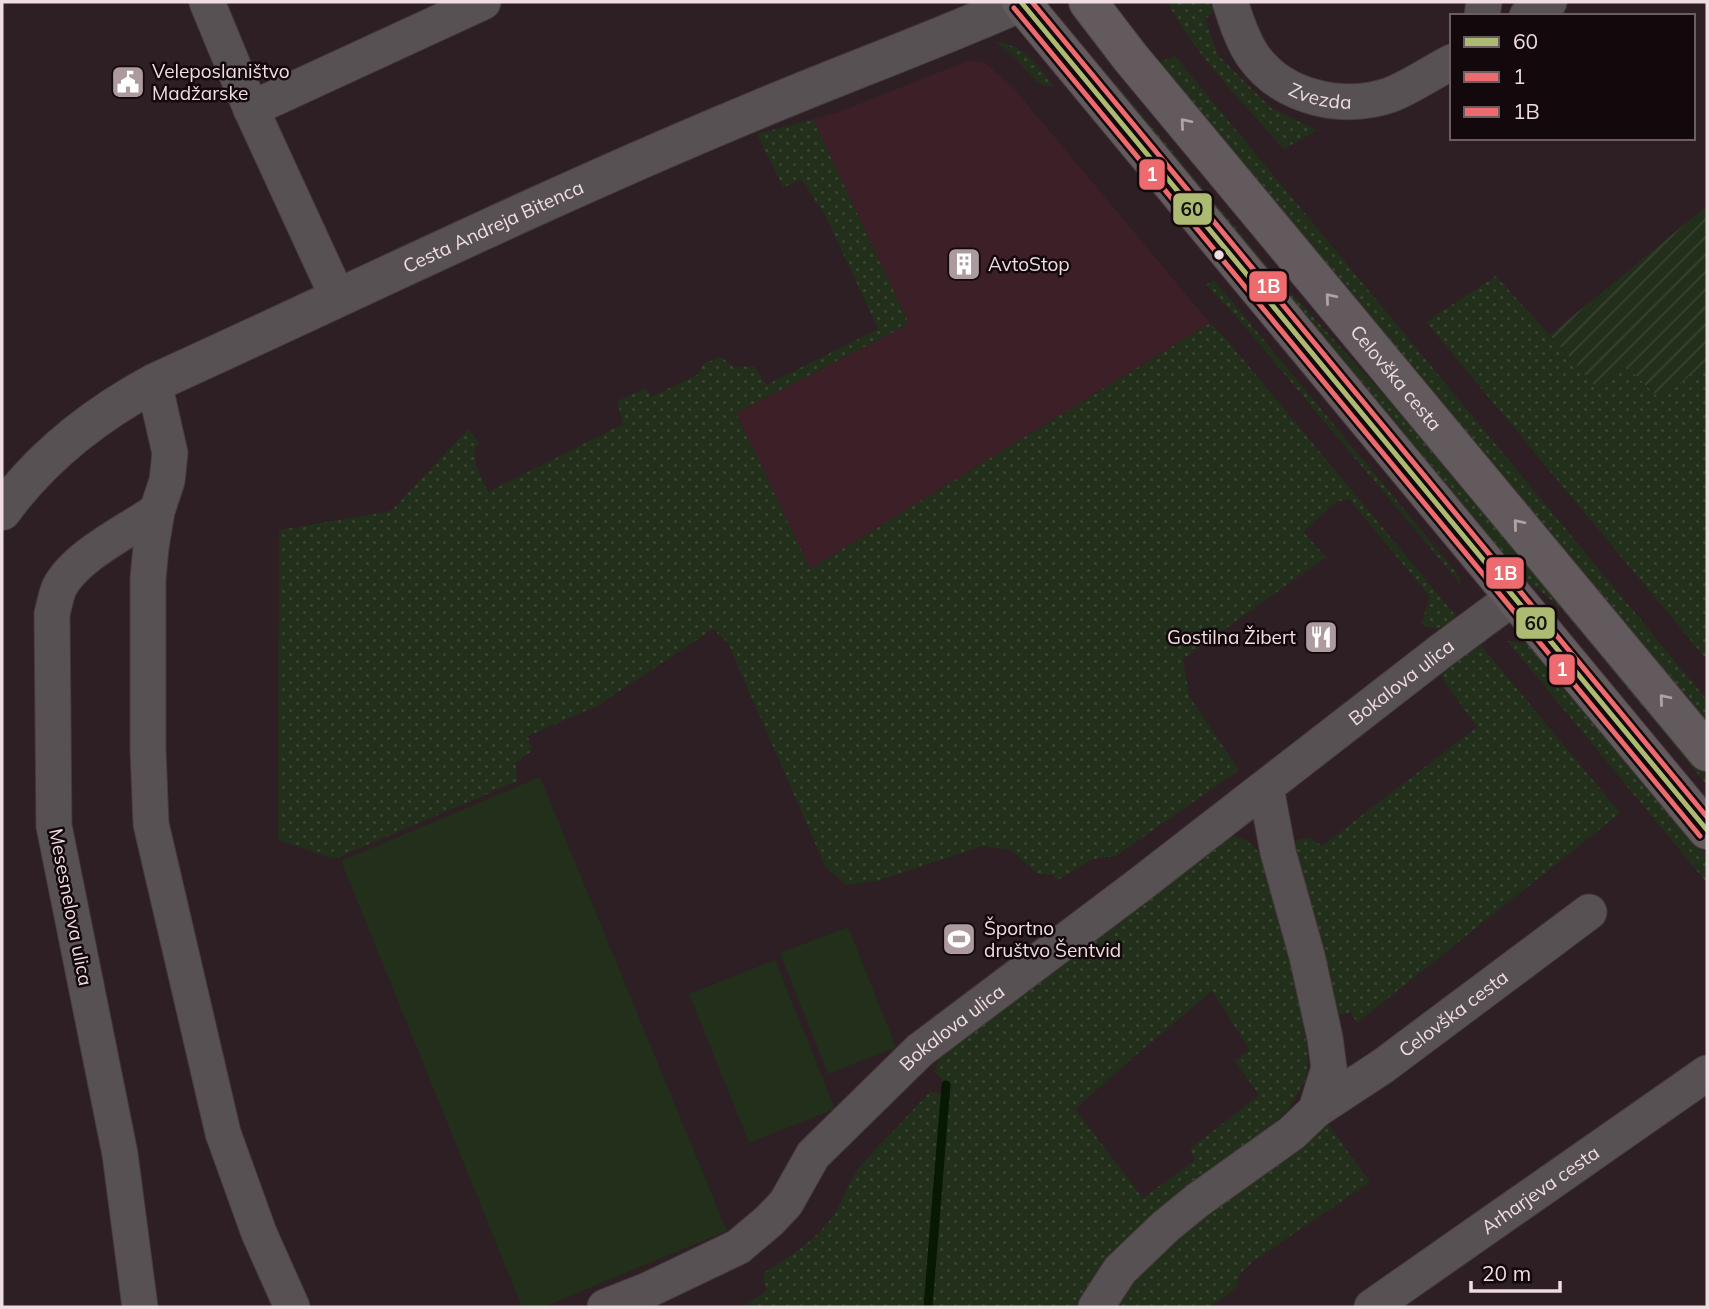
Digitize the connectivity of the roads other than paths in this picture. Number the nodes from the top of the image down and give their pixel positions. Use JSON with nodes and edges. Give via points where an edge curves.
{"nodes":[{"id":1,"x":207,"y":2,"type":"edge"},
{"id":2,"x":483,"y":2,"type":"edge"},
{"id":3,"x":1023,"y":2,"type":"edge"},
{"id":4,"x":1088,"y":2,"type":"edge"},
{"id":5,"x":1230,"y":2,"type":"edge"},
{"id":6,"x":1549,"y":2,"type":"edge"},
{"id":7,"x":1530,"y":14,"type":"edge"},
{"id":8,"x":1450,"y":63,"type":"edge"},
{"id":9,"x":251,"y":109,"type":"junction"},
{"id":10,"x":338,"y":298,"type":"junction"},
{"id":11,"x":154,"y":383,"type":"junction"},
{"id":12,"x":2,"y":511,"type":"edge"},
{"id":13,"x":158,"y":511,"type":"junction"},
{"id":14,"x":1514,"y":597,"type":"junction"},
{"id":15,"x":1707,"y":752,"type":"edge"},
{"id":16,"x":1266,"y":788,"type":"junction"},
{"id":17,"x":1707,"y":830,"type":"edge"},
{"id":18,"x":1589,"y":912,"type":"dead end"},
{"id":19,"x":1707,"y":1073,"type":"edge"},
{"id":20,"x":1316,"y":1110,"type":"junction"},
{"id":21,"x":140,"y":1307,"type":"edge"},
{"id":22,"x":292,"y":1307,"type":"edge"},
{"id":23,"x":606,"y":1307,"type":"edge"},
{"id":24,"x":1096,"y":1307,"type":"edge"},
{"id":25,"x":1371,"y":1307,"type":"edge"}],
"edges":[{"from":1,"to":9,"type":"street"},
{"from":2,"to":9,"type":"street"},
{"from":3,"to":10,"type":"street","name":"Cesta Andreja Bitenca","via":[[762,107]]},
{"from":3,"to":14,"type":"main road"},
{"from":15,"to":4,"type":"main road","name":"Celovška cesta","one_way":true},
{"from":5,"to":8,"type":"street","name":"Zvezda","via":[[1254,58],[1304,96],[1357,102],[1390,94]]},
{"from":6,"to":7,"type":"street"},
{"from":9,"to":10,"type":"street"},
{"from":10,"to":11,"type":"street","name":"Cesta Andreja Bitenca"},
{"from":11,"to":12,"type":"street","name":"Cesta Andreja Bitenca","via":[[68,439]]},
{"from":11,"to":13,"type":"street","via":[[170,453]]},
{"from":13,"to":21,"type":"street","name":"Mesesnelova ulica","via":[[75,567],[59,588],[52,614],[54,825],[120,1154]]},
{"from":13,"to":22,"type":"street","via":[[148,579],[151,824],[223,1133]]},
{"from":14,"to":16,"type":"street","name":"Bokalova ulica"},
{"from":14,"to":17,"type":"main road"},
{"from":16,"to":20,"type":"street","via":[[1325,1038],[1329,1068]]},
{"from":16,"to":23,"type":"street","name":"Bokalova ulica","via":[[920,1050],[813,1155],[786,1203],[738,1247]]},
{"from":18,"to":20,"type":"street","name":"Celovška cesta","via":[[1383,1066]]},
{"from":19,"to":25,"type":"street","name":"Arharjeva cesta"},
{"from":20,"to":24,"type":"street","name":"Celovška cesta","via":[[1292,1133],[1166,1226],[1119,1270]]}]}
